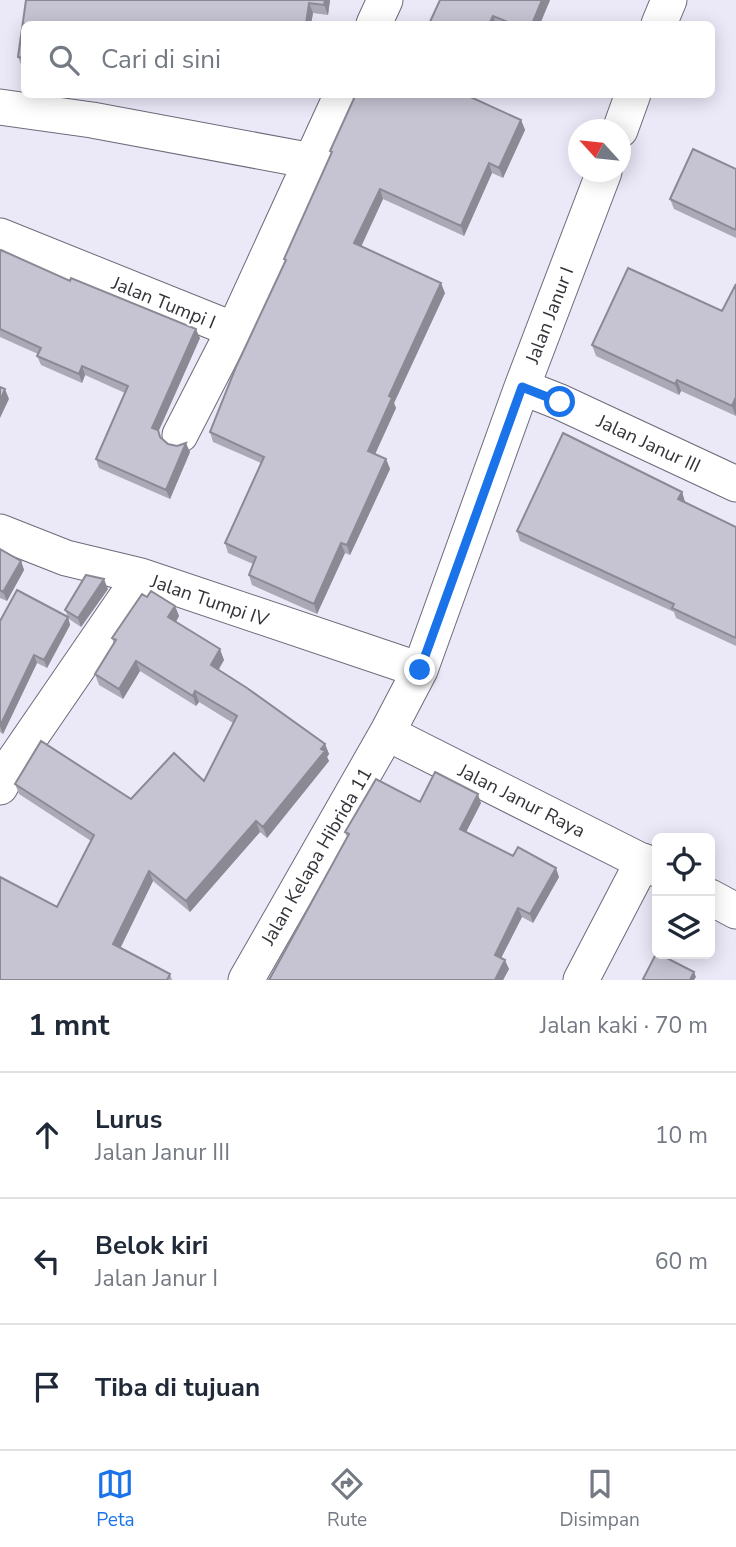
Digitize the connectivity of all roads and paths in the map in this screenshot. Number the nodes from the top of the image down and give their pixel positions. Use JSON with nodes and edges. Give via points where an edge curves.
{"nodes":[{"id":1,"x":385,"y":0,"type":"edge"},
{"id":2,"x":669,"y":0,"type":"edge"},
{"id":3,"x":375,"y":21,"type":"edge"},
{"id":4,"x":660,"y":21,"type":"edge"},
{"id":5,"x":340,"y":98,"type":"edge"},
{"id":6,"x":632,"y":98,"type":"edge"},
{"id":7,"x":0,"y":107,"type":"edge"},
{"id":8,"x":624,"y":119,"type":"edge"},
{"id":9,"x":312,"y":161,"type":"junction"},
{"id":10,"x":600,"y":182,"type":"edge"},
{"id":11,"x":0,"y":236,"type":"edge"},
{"id":12,"x":234,"y":330,"type":"junction"},
{"id":13,"x":522,"y":387,"type":"junction"},
{"id":14,"x":180,"y":435,"type":"dead end"},
{"id":15,"x":736,"y":484,"type":"edge"},
{"id":16,"x":0,"y":532,"type":"edge"},
{"id":17,"x":141,"y":576,"type":"junction"},
{"id":18,"x":420,"y":670,"type":"junction"},
{"id":19,"x":387,"y":733,"type":"junction"},
{"id":20,"x":7,"y":774,"type":"edge"},
{"id":21,"x":650,"y":865,"type":"edge"},
{"id":22,"x":715,"y":900,"type":"edge"},
{"id":23,"x":736,"y":911,"type":"edge"},
{"id":24,"x":246,"y":980,"type":"edge"},
{"id":25,"x":580,"y":980,"type":"edge"}],
"edges":[{"from":1,"to":3,"type":"street"},
{"from":2,"to":4,"type":"street"},
{"from":5,"to":9,"type":"street","name":"Jalan Tumpi I"},
{"from":6,"to":8,"type":"street"},
{"from":7,"to":9,"type":"street"},
{"from":9,"to":12,"type":"street","name":"Jalan Tumpi I"},
{"from":10,"to":13,"type":"street","name":"Jalan Janur I"},
{"from":11,"to":12,"type":"street","name":"Jalan Tumpi I"},
{"from":12,"to":14,"type":"street"},
{"from":13,"to":15,"type":"street","name":"Jalan Janur III"},
{"from":13,"to":18,"type":"street","name":"Jalan Janur I"},
{"from":16,"to":17,"type":"street","name":"Jalan Tumpi IV","via":[[66,558]]},
{"from":17,"to":18,"type":"street","name":"Jalan Tumpi IV"},
{"from":17,"to":20,"type":"street"},
{"from":18,"to":19,"type":"street","name":"Jalan Janur I"},
{"from":19,"to":21,"type":"street","name":"Jalan Janur Raya"},
{"from":19,"to":24,"type":"street","name":"Jalan Kelapa Hibrida 11"},
{"from":21,"to":25,"type":"street"},
{"from":22,"to":23,"type":"street"}]}
